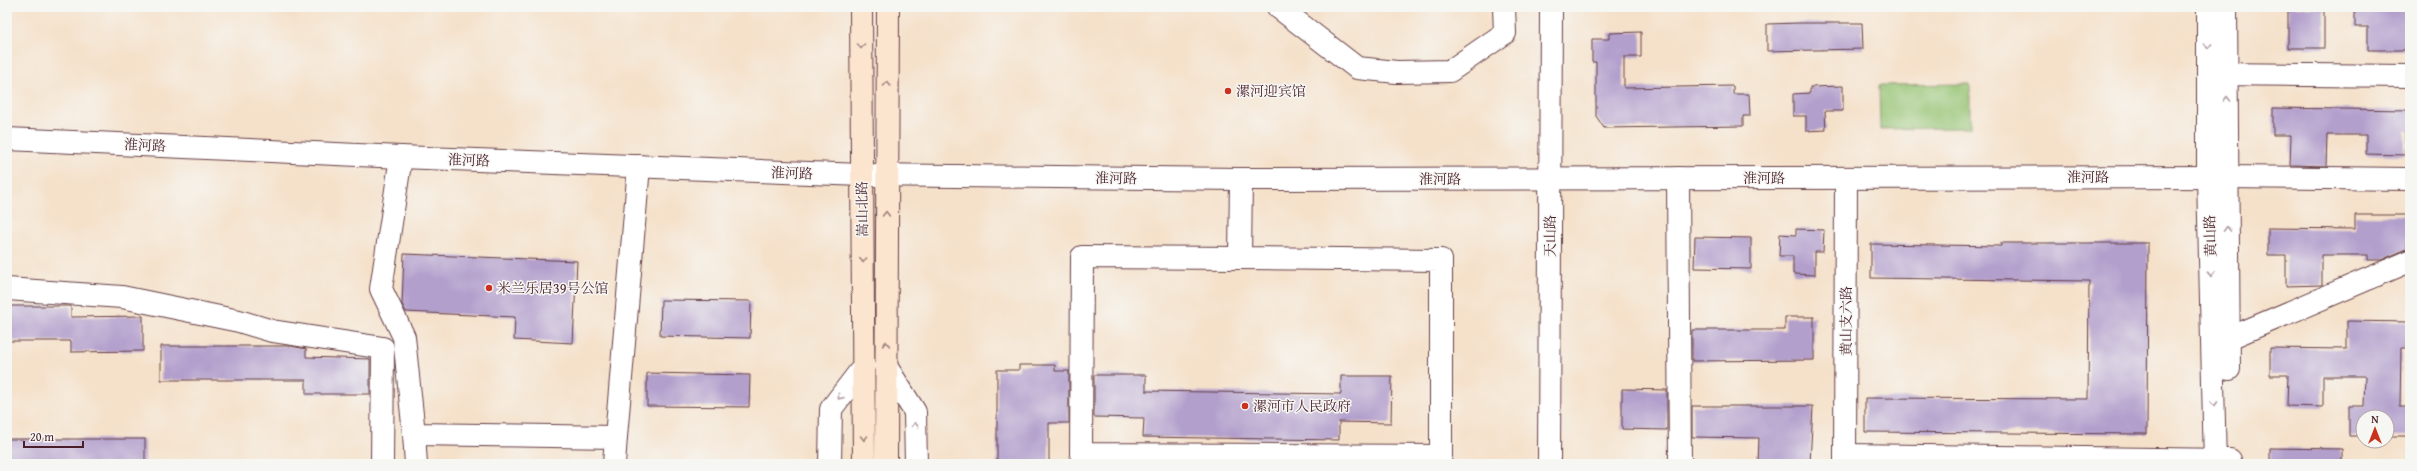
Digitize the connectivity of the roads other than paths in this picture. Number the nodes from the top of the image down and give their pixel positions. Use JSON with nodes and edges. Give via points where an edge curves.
{"nodes":[{"id":1,"x":861,"y":7,"type":"edge"},
{"id":2,"x":888,"y":7,"type":"edge"},
{"id":3,"x":1278,"y":7,"type":"edge"},
{"id":4,"x":1504,"y":7,"type":"edge"},
{"id":5,"x":1551,"y":7,"type":"edge"},
{"id":6,"x":2208,"y":7,"type":"edge"},
{"id":7,"x":2226,"y":7,"type":"edge"},
{"id":8,"x":2218,"y":75,"type":"junction"},
{"id":9,"x":2410,"y":76,"type":"edge"},
{"id":10,"x":7,"y":138,"type":"edge"},
{"id":11,"x":401,"y":157,"type":"junction"},
{"id":12,"x":639,"y":166,"type":"junction"},
{"id":13,"x":886,"y":175,"type":"junction"},
{"id":14,"x":862,"y":176,"type":"junction"},
{"id":15,"x":2217,"y":177,"type":"junction"},
{"id":16,"x":1550,"y":178,"type":"junction"},
{"id":17,"x":1678,"y":178,"type":"junction"},
{"id":18,"x":1846,"y":178,"type":"junction"},
{"id":19,"x":1241,"y":179,"type":"junction"},
{"id":20,"x":2410,"y":179,"type":"edge"},
{"id":21,"x":1240,"y":258,"type":"junction"},
{"id":22,"x":2410,"y":262,"type":"edge"},
{"id":23,"x":7,"y":289,"type":"edge"},
{"id":24,"x":2221,"y":342,"type":"junction"},
{"id":25,"x":864,"y":366,"type":"junction"},
{"id":26,"x":886,"y":366,"type":"junction"},
{"id":27,"x":875,"y":411,"type":"junction"},
{"id":28,"x":414,"y":434,"type":"junction"},
{"id":29,"x":616,"y":437,"type":"junction"},
{"id":30,"x":1244,"y":459,"type":"edge"},
{"id":31,"x":1845,"y":459,"type":"edge"},
{"id":32,"x":2223,"y":462,"type":"edge"},
{"id":33,"x":382,"y":464,"type":"edge"},
{"id":34,"x":416,"y":464,"type":"edge"},
{"id":35,"x":614,"y":464,"type":"edge"},
{"id":36,"x":830,"y":464,"type":"edge"},
{"id":37,"x":864,"y":464,"type":"edge"},
{"id":38,"x":886,"y":464,"type":"edge"},
{"id":39,"x":916,"y":464,"type":"edge"},
{"id":40,"x":1549,"y":464,"type":"edge"},
{"id":41,"x":1680,"y":464,"type":"edge"}],
"edges":[{"from":1,"to":14,"type":"main road","name":"嵩山北路","one_way":true},
{"from":13,"to":2,"type":"main road","name":"嵩山北路","one_way":true},
{"from":3,"to":4,"type":"street","via":[[1357,68],[1397,72],[1450,71],[1505,33]]},
{"from":5,"to":16,"type":"street","name":"天山路"},
{"from":6,"to":8,"type":"street","name":"黄山路","one_way":true},
{"from":7,"to":8,"type":"street","name":"黄山路"},
{"from":8,"to":9,"type":"street"},
{"from":8,"to":15,"type":"street","name":"黄山路"},
{"from":10,"to":11,"type":"street","name":"淮河路"},
{"from":11,"to":12,"type":"street","name":"淮河路"},
{"from":11,"to":28,"type":"street","via":[[381,289],[404,337]]},
{"from":12,"to":14,"type":"street","name":"淮河路"},
{"from":12,"to":29,"type":"street"},
{"from":13,"to":14,"type":"street","name":"淮河路"},
{"from":13,"to":19,"type":"street","name":"淮河路"},
{"from":26,"to":13,"type":"main road","name":"嵩山北路","one_way":true},
{"from":14,"to":25,"type":"main road","name":"嵩山北路","one_way":true},
{"from":15,"to":18,"type":"street","name":"淮河路"},
{"from":15,"to":20,"type":"street","name":"淮河路"},
{"from":15,"to":24,"type":"street","name":"黄山路"},
{"from":16,"to":17,"type":"street","name":"淮河路"},
{"from":16,"to":19,"type":"street","name":"淮河路"},
{"from":16,"to":40,"type":"street","name":"天山路"},
{"from":17,"to":18,"type":"street","name":"淮河路"},
{"from":17,"to":41,"type":"street"},
{"from":18,"to":31,"type":"street","name":"黄山支六路"},
{"from":19,"to":21,"type":"street"},
{"from":21,"to":30,"type":"street","via":[[1082,257],[1081,454]]},
{"from":21,"to":30,"type":"street","via":[[1441,260],[1441,456]]},
{"from":22,"to":24,"type":"street"},
{"from":23,"to":33,"type":"street","via":[[122,297],[239,321],[272,331],[383,348]]},
{"from":24,"to":32,"type":"street","name":"黄山路"},
{"from":25,"to":27,"type":"main road","name":"嵩山北路"},
{"from":25,"to":36,"type":"street","one_way":true,"via":[[831,409]]},
{"from":26,"to":27,"type":"main road","name":"嵩山北路"},
{"from":39,"to":26,"type":"street","one_way":true,"via":[[915,412]]},
{"from":27,"to":37,"type":"main road","one_way":true},
{"from":27,"to":38,"type":"main road"},
{"from":28,"to":29,"type":"street"},
{"from":28,"to":34,"type":"street"},
{"from":29,"to":35,"type":"street"},
{"from":31,"to":32,"type":"street"}]}
